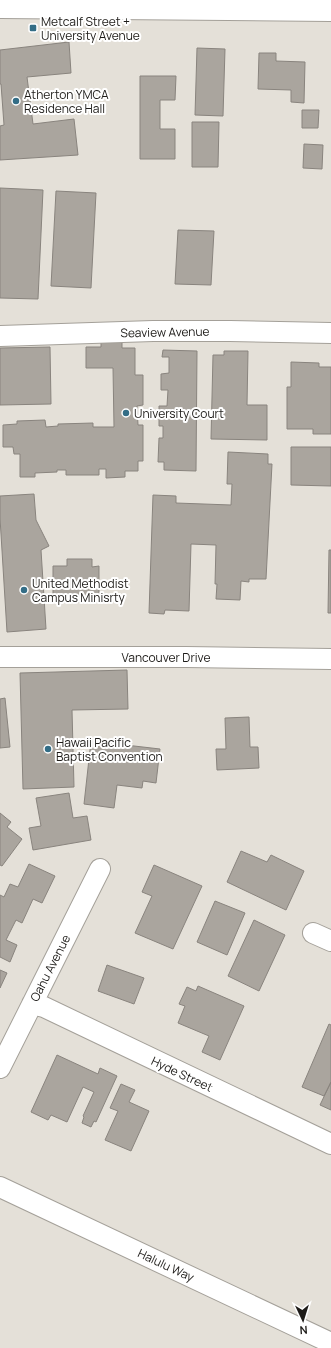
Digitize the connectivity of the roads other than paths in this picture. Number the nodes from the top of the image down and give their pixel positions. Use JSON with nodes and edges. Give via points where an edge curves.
{"nodes":[{"id":1,"x":0,"y":7,"type":"edge"},
{"id":2,"x":331,"y":10,"type":"edge"},
{"id":3,"x":331,"y":333,"type":"edge"},
{"id":4,"x":0,"y":336,"type":"edge"},
{"id":5,"x":0,"y":657,"type":"edge"},
{"id":6,"x":331,"y":659,"type":"edge"},
{"id":7,"x":100,"y":869,"type":"dead end"},
{"id":8,"x":313,"y":933,"type":"dead end"},
{"id":9,"x":331,"y":941,"type":"edge"},
{"id":10,"x":32,"y":1004,"type":"junction"},
{"id":11,"x":0,"y":1068,"type":"edge"},
{"id":12,"x":331,"y":1144,"type":"edge"},
{"id":13,"x":0,"y":1187,"type":"edge"},
{"id":14,"x":331,"y":1343,"type":"edge"}],
"edges":[{"from":1,"to":2,"type":"street"},
{"from":3,"to":4,"type":"street","name":"Seaview Avenue","via":[[153,331]]},
{"from":5,"to":6,"type":"street","name":"Vancouver Drive"},
{"from":7,"to":10,"type":"street","name":"Oahu Avenue"},
{"from":8,"to":9,"type":"street"},
{"from":10,"to":11,"type":"street","name":"Oahu Avenue"},
{"from":10,"to":12,"type":"street","name":"Hyde Street","via":[[44,1007]]},
{"from":13,"to":14,"type":"street","name":"Halulu Way"}]}
